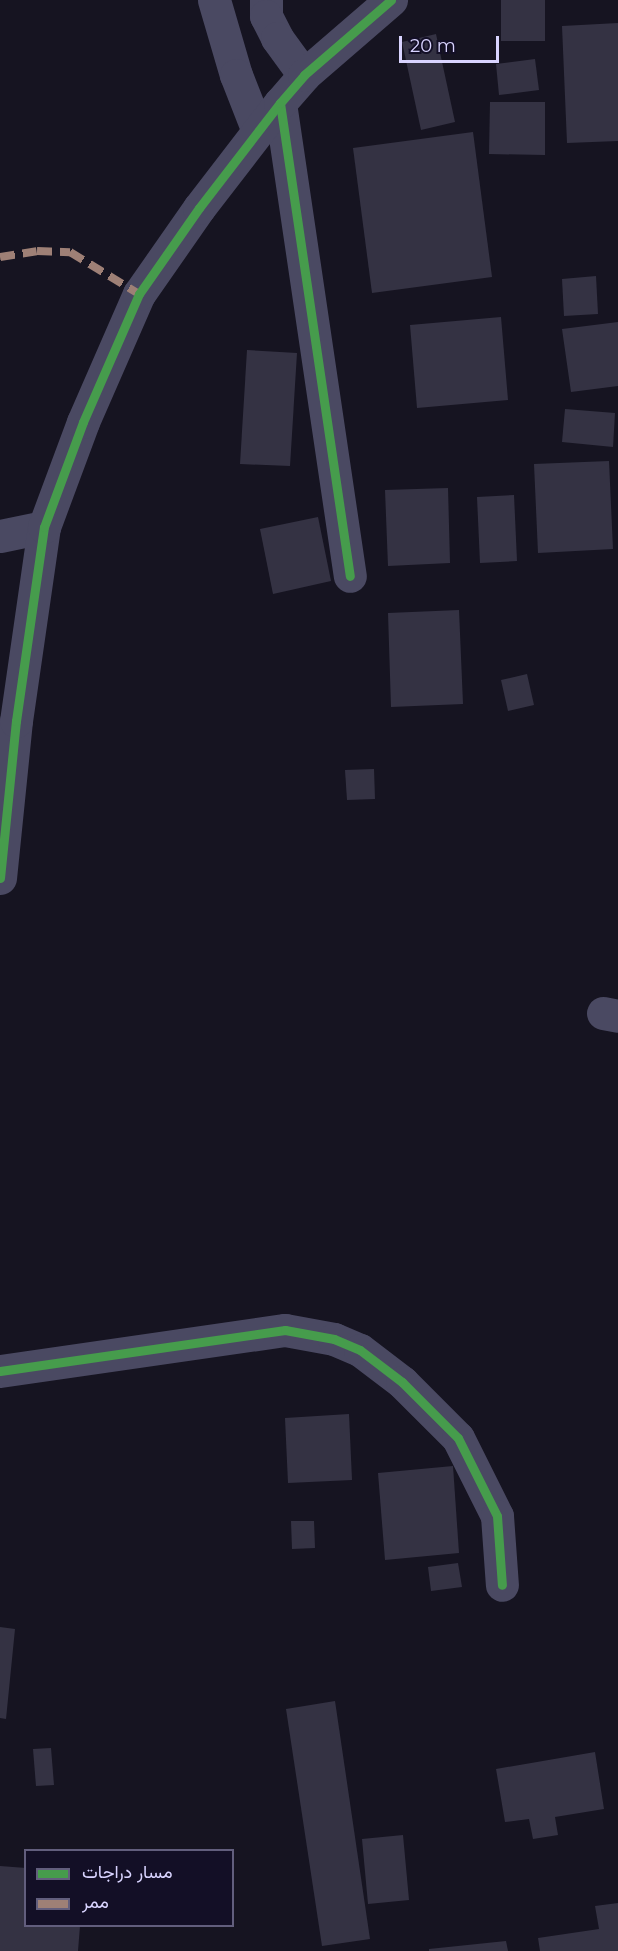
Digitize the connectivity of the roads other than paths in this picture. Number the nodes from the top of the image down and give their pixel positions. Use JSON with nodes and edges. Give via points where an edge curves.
{"nodes":[{"id":1,"x":213,"y":0,"type":"edge"},
{"id":2,"x":266,"y":0,"type":"edge"},
{"id":3,"x":391,"y":0,"type":"edge"},
{"id":4,"x":304,"y":75,"type":"junction"},
{"id":5,"x":280,"y":103,"type":"junction"},
{"id":6,"x":258,"y":131,"type":"junction"},
{"id":7,"x":44,"y":527,"type":"junction"},
{"id":8,"x":0,"y":536,"type":"edge"},
{"id":9,"x":350,"y":576,"type":"dead end"},
{"id":10,"x":8,"y":721,"type":"edge"},
{"id":11,"x":0,"y":878,"type":"edge"},
{"id":12,"x":0,"y":1371,"type":"edge"},
{"id":13,"x":502,"y":1585,"type":"dead end"}],
"edges":[{"from":1,"to":6,"type":"street"},
{"from":2,"to":4,"type":"street","via":[[267,16],[277,38]]},
{"from":3,"to":4,"type":"street"},
{"from":4,"to":5,"type":"street"},
{"from":5,"to":6,"type":"street"},
{"from":5,"to":9,"type":"street"},
{"from":6,"to":7,"type":"street","via":[[139,294],[83,422]]},
{"from":7,"to":8,"type":"street"},
{"from":7,"to":10,"type":"street"},
{"from":10,"to":11,"type":"street"},
{"from":12,"to":13,"type":"street","via":[[285,1330],[333,1339],[360,1350],[402,1382],[458,1438],[497,1516]]}]}
